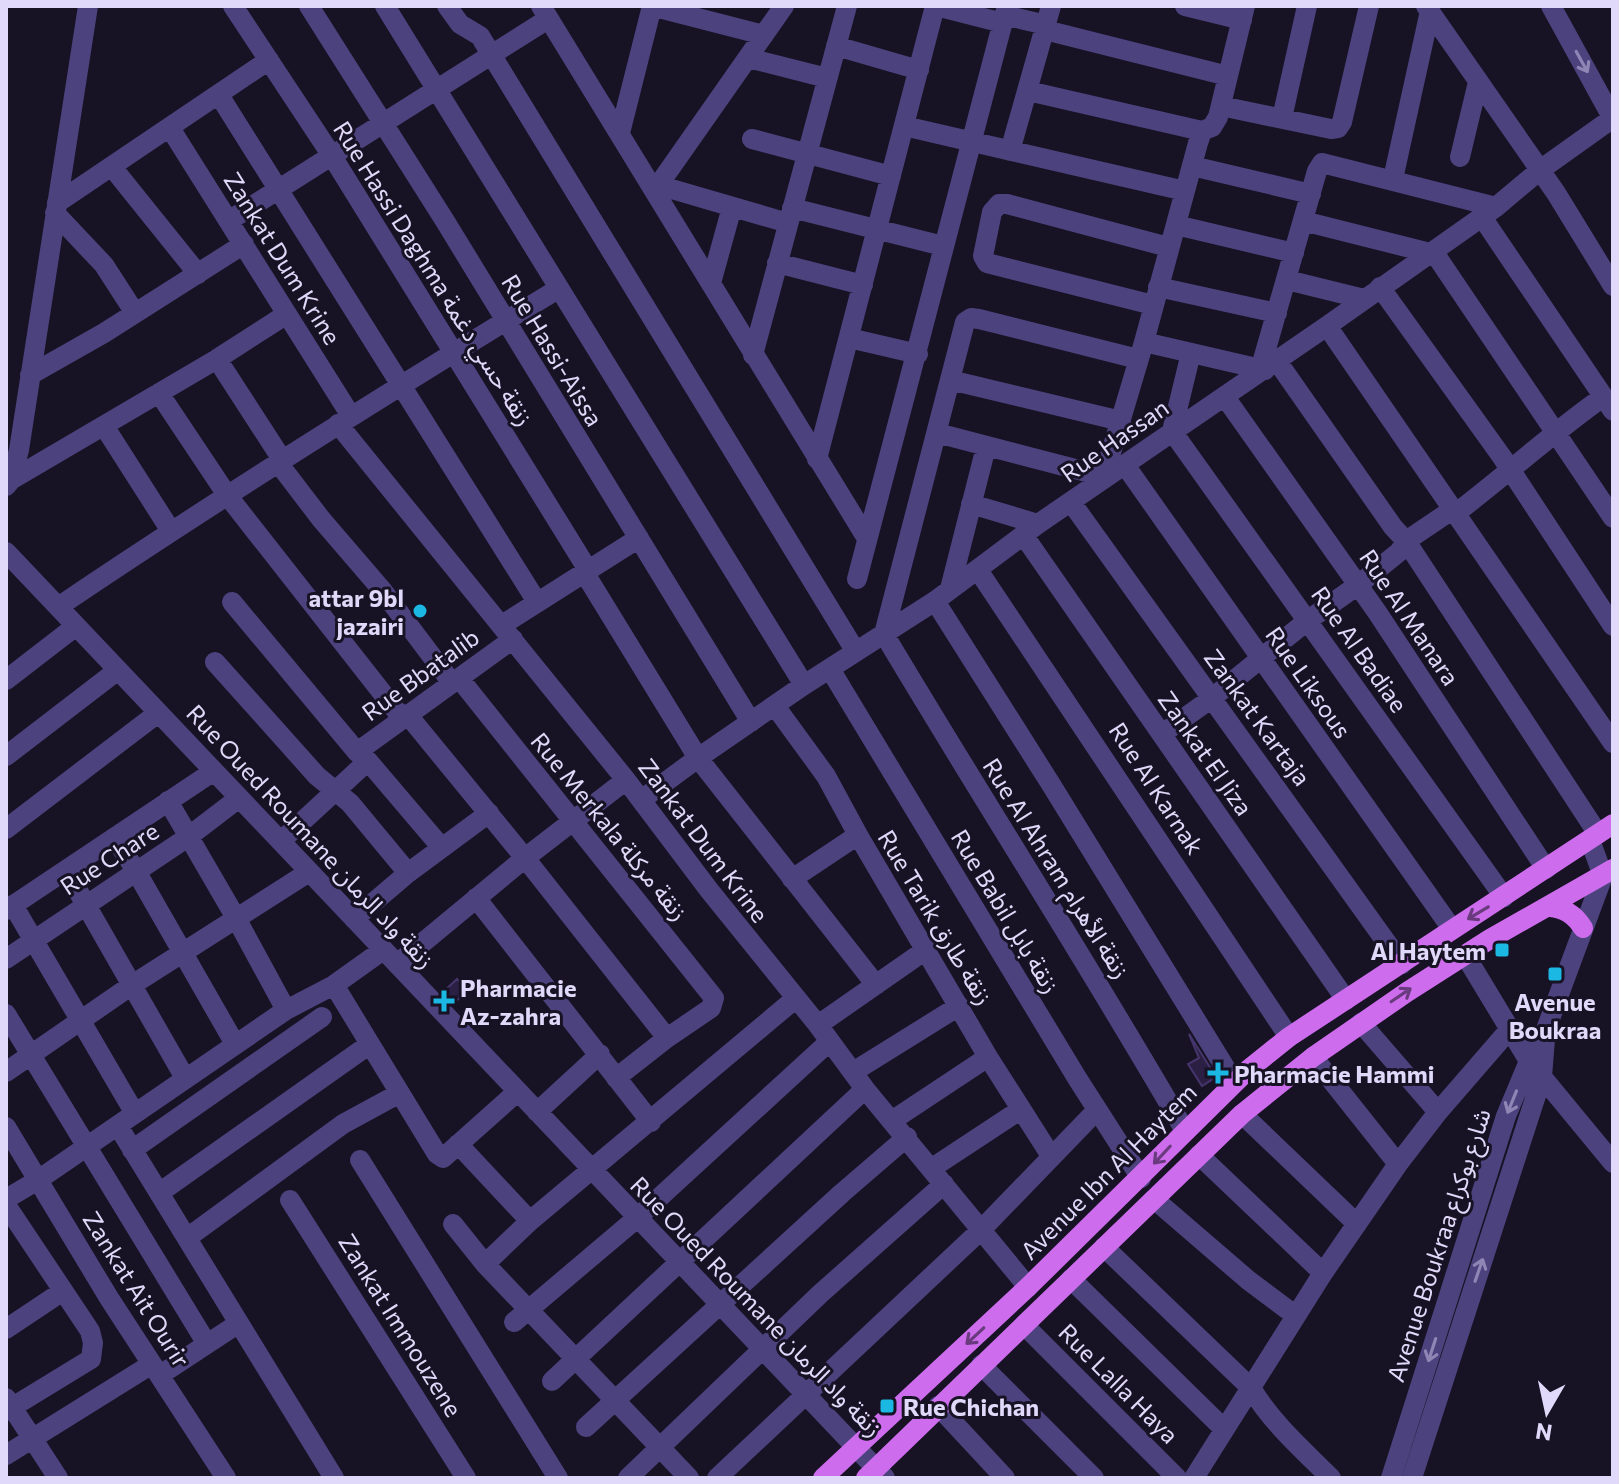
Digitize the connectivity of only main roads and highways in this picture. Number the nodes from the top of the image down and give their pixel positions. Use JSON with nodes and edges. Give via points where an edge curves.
{"nodes":[{"id":1,"x":1601,"y":833,"type":"edge"},
{"id":2,"x":1608,"y":872,"type":"edge"},
{"id":3,"x":1550,"y":907,"type":"junction"},
{"id":4,"x":1583,"y":928,"type":"road end"},
{"id":5,"x":876,"y":1475,"type":"edge"},
{"id":6,"x":823,"y":1478,"type":"edge"}],
"edges":[{"from":1,"to":6,"type":"main road","name":"Avenue Ibn Al Haytem","one_way":true,"via":[[1289,1037],[1234,1082],[1028,1287]]},
{"from":2,"to":3,"type":"main road","name":"Avenue Ibn Al Haytem"},
{"from":3,"to":4,"type":"main road","via":[[1565,910]]},
{"from":5,"to":3,"type":"main road","name":"Avenue Ibn Al Haytem","one_way":true,"via":[[938,1406],[1242,1114],[1361,1023]]}]}
